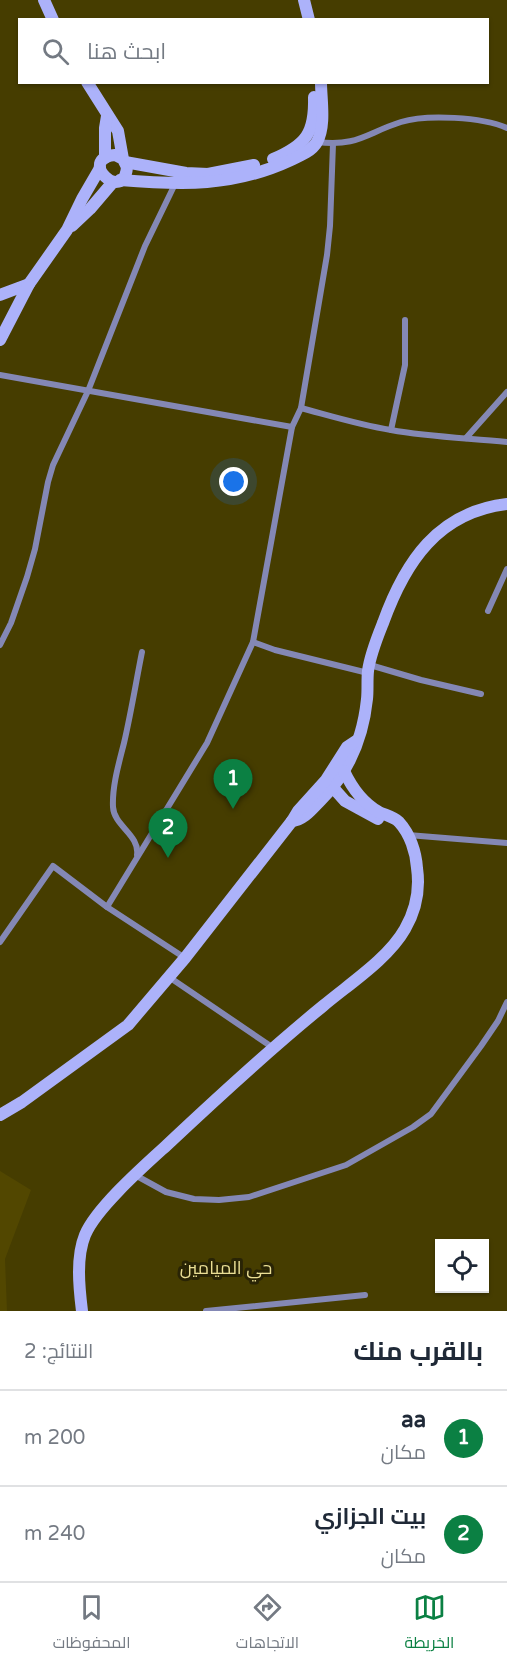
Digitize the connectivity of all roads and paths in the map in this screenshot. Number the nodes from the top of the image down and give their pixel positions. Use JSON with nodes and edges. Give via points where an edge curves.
{"nodes":[{"id":1,"x":44,"y":0,"type":"edge"},
{"id":2,"x":304,"y":0,"type":"edge"},
{"id":3,"x":52,"y":18,"type":"edge"},
{"id":4,"x":308,"y":18,"type":"edge"},
{"id":5,"x":88,"y":84,"type":"edge"},
{"id":6,"x":313,"y":84,"type":"edge"},
{"id":7,"x":321,"y":84,"type":"edge"},
{"id":8,"x":107,"y":116,"type":"junction"},
{"id":9,"x":507,"y":128,"type":"edge"},
{"id":10,"x":317,"y":142,"type":"junction"},
{"id":11,"x":333,"y":144,"type":"junction"},
{"id":12,"x":124,"y":161,"type":"junction"},
{"id":13,"x":103,"y":163,"type":"junction"},
{"id":14,"x":229,"y":175,"type":"junction"},
{"id":15,"x":116,"y":181,"type":"junction"},
{"id":16,"x":175,"y":184,"type":"junction"},
{"id":17,"x":67,"y":230,"type":"junction"},
{"id":18,"x":29,"y":284,"type":"junction"},
{"id":19,"x":0,"y":295,"type":"edge"},
{"id":20,"x":405,"y":320,"type":"dead end"},
{"id":21,"x":0,"y":340,"type":"edge"},
{"id":22,"x":0,"y":375,"type":"edge"},
{"id":23,"x":88,"y":391,"type":"junction"},
{"id":24,"x":507,"y":392,"type":"edge"},
{"id":25,"x":301,"y":408,"type":"junction"},
{"id":26,"x":292,"y":427,"type":"junction"},
{"id":27,"x":390,"y":430,"type":"junction"},
{"id":28,"x":466,"y":438,"type":"junction"},
{"id":29,"x":507,"y":442,"type":"edge"},
{"id":30,"x":507,"y":504,"type":"edge"},
{"id":31,"x":507,"y":569,"type":"edge"},
{"id":32,"x":488,"y":611,"type":"dead end"},
{"id":33,"x":253,"y":642,"type":"junction"},
{"id":34,"x":0,"y":645,"type":"edge"},
{"id":35,"x":142,"y":652,"type":"dead end"},
{"id":36,"x":369,"y":669,"type":"junction"},
{"id":37,"x":481,"y":694,"type":"dead end"},
{"id":38,"x":356,"y":741,"type":"junction"},
{"id":39,"x":344,"y":771,"type":"junction"},
{"id":40,"x":329,"y":784,"type":"junction"},
{"id":41,"x":404,"y":830,"type":"junction"},
{"id":42,"x":507,"y":843,"type":"edge"},
{"id":43,"x":136,"y":859,"type":"junction"},
{"id":44,"x":107,"y":906,"type":"junction"},
{"id":45,"x":0,"y":942,"type":"edge"},
{"id":46,"x":185,"y":958,"type":"junction"},
{"id":47,"x":169,"y":977,"type":"junction"},
{"id":48,"x":507,"y":1002,"type":"edge"},
{"id":49,"x":272,"y":1047,"type":"junction"},
{"id":50,"x":0,"y":1115,"type":"edge"},
{"id":51,"x":135,"y":1175,"type":"junction"},
{"id":52,"x":365,"y":1295,"type":"dead end"},
{"id":53,"x":82,"y":1311,"type":"edge"},
{"id":54,"x":206,"y":1311,"type":"edge"}],
"edges":[{"from":1,"to":3,"type":"street"},
{"from":2,"to":4,"type":"street"},
{"from":5,"to":8,"type":"street"},
{"from":6,"to":14,"type":"street","via":[[312,124],[304,140],[285,154]]},
{"from":7,"to":10,"type":"street","via":[[322,116]]},
{"from":8,"to":12,"type":"street","via":[[118,131]]},
{"from":8,"to":13,"type":"street"},
{"from":9,"to":11,"type":"street","via":[[471,119],[424,118],[404,121],[348,143]]},
{"from":10,"to":11,"type":"street"},
{"from":10,"to":14,"type":"street","via":[[301,156],[283,164]]},
{"from":11,"to":25,"type":"street","via":[[327,255]]},
{"from":12,"to":13,"type":"street","via":[[115,155]]},
{"from":12,"to":14,"type":"street","via":[[186,173]]},
{"from":12,"to":15,"type":"street","via":[[126,172]]},
{"from":13,"to":15,"type":"street","via":[[102,175],[106,180]]},
{"from":13,"to":17,"type":"street"},
{"from":14,"to":16,"type":"street","via":[[201,184]]},
{"from":15,"to":16,"type":"street"},
{"from":15,"to":17,"type":"street"},
{"from":16,"to":23,"type":"street","via":[[145,246]]},
{"from":17,"to":18,"type":"street"},
{"from":18,"to":19,"type":"street"},
{"from":18,"to":21,"type":"street"},
{"from":20,"to":27,"type":"street","via":[[405,365]]},
{"from":22,"to":23,"type":"street"},
{"from":23,"to":26,"type":"street"},
{"from":23,"to":34,"type":"street","via":[[53,465],[27,577]]},
{"from":24,"to":28,"type":"street"},
{"from":25,"to":26,"type":"street"},
{"from":25,"to":27,"type":"street"},
{"from":26,"to":33,"type":"street"},
{"from":27,"to":28,"type":"street"},
{"from":28,"to":29,"type":"street"},
{"from":30,"to":36,"type":"street","via":[[482,508],[459,518],[421,550],[394,593]]},
{"from":31,"to":32,"type":"street"},
{"from":33,"to":36,"type":"street"},
{"from":33,"to":43,"type":"street","via":[[207,743]]},
{"from":35,"to":43,"type":"street","via":[[113,808],[135,842]]},
{"from":36,"to":37,"type":"street"},
{"from":36,"to":38,"type":"street","via":[[365,711]]},
{"from":38,"to":39,"type":"street","via":[[355,754]]},
{"from":38,"to":40,"type":"street","via":[[347,747]]},
{"from":39,"to":40,"type":"street"},
{"from":39,"to":41,"type":"street","via":[[359,796],[396,819]]},
{"from":40,"to":41,"type":"street","via":[[352,806]]},
{"from":40,"to":46,"type":"street","via":[[298,811]]},
{"from":41,"to":42,"type":"street"},
{"from":41,"to":49,"type":"street","via":[[415,854],[418,885],[416,902],[404,931],[369,968]]},
{"from":43,"to":44,"type":"street"},
{"from":44,"to":45,"type":"street","via":[[53,866]]},
{"from":44,"to":46,"type":"street"},
{"from":46,"to":47,"type":"street"},
{"from":47,"to":49,"type":"street"},
{"from":47,"to":50,"type":"street","via":[[128,1025]]},
{"from":48,"to":51,"type":"street","via":[[498,1021],[431,1114],[346,1165],[249,1197],[219,1200],[166,1192]]},
{"from":49,"to":51,"type":"street"},
{"from":51,"to":53,"type":"street","via":[[93,1221],[84,1237]]},
{"from":52,"to":54,"type":"street"}]}
